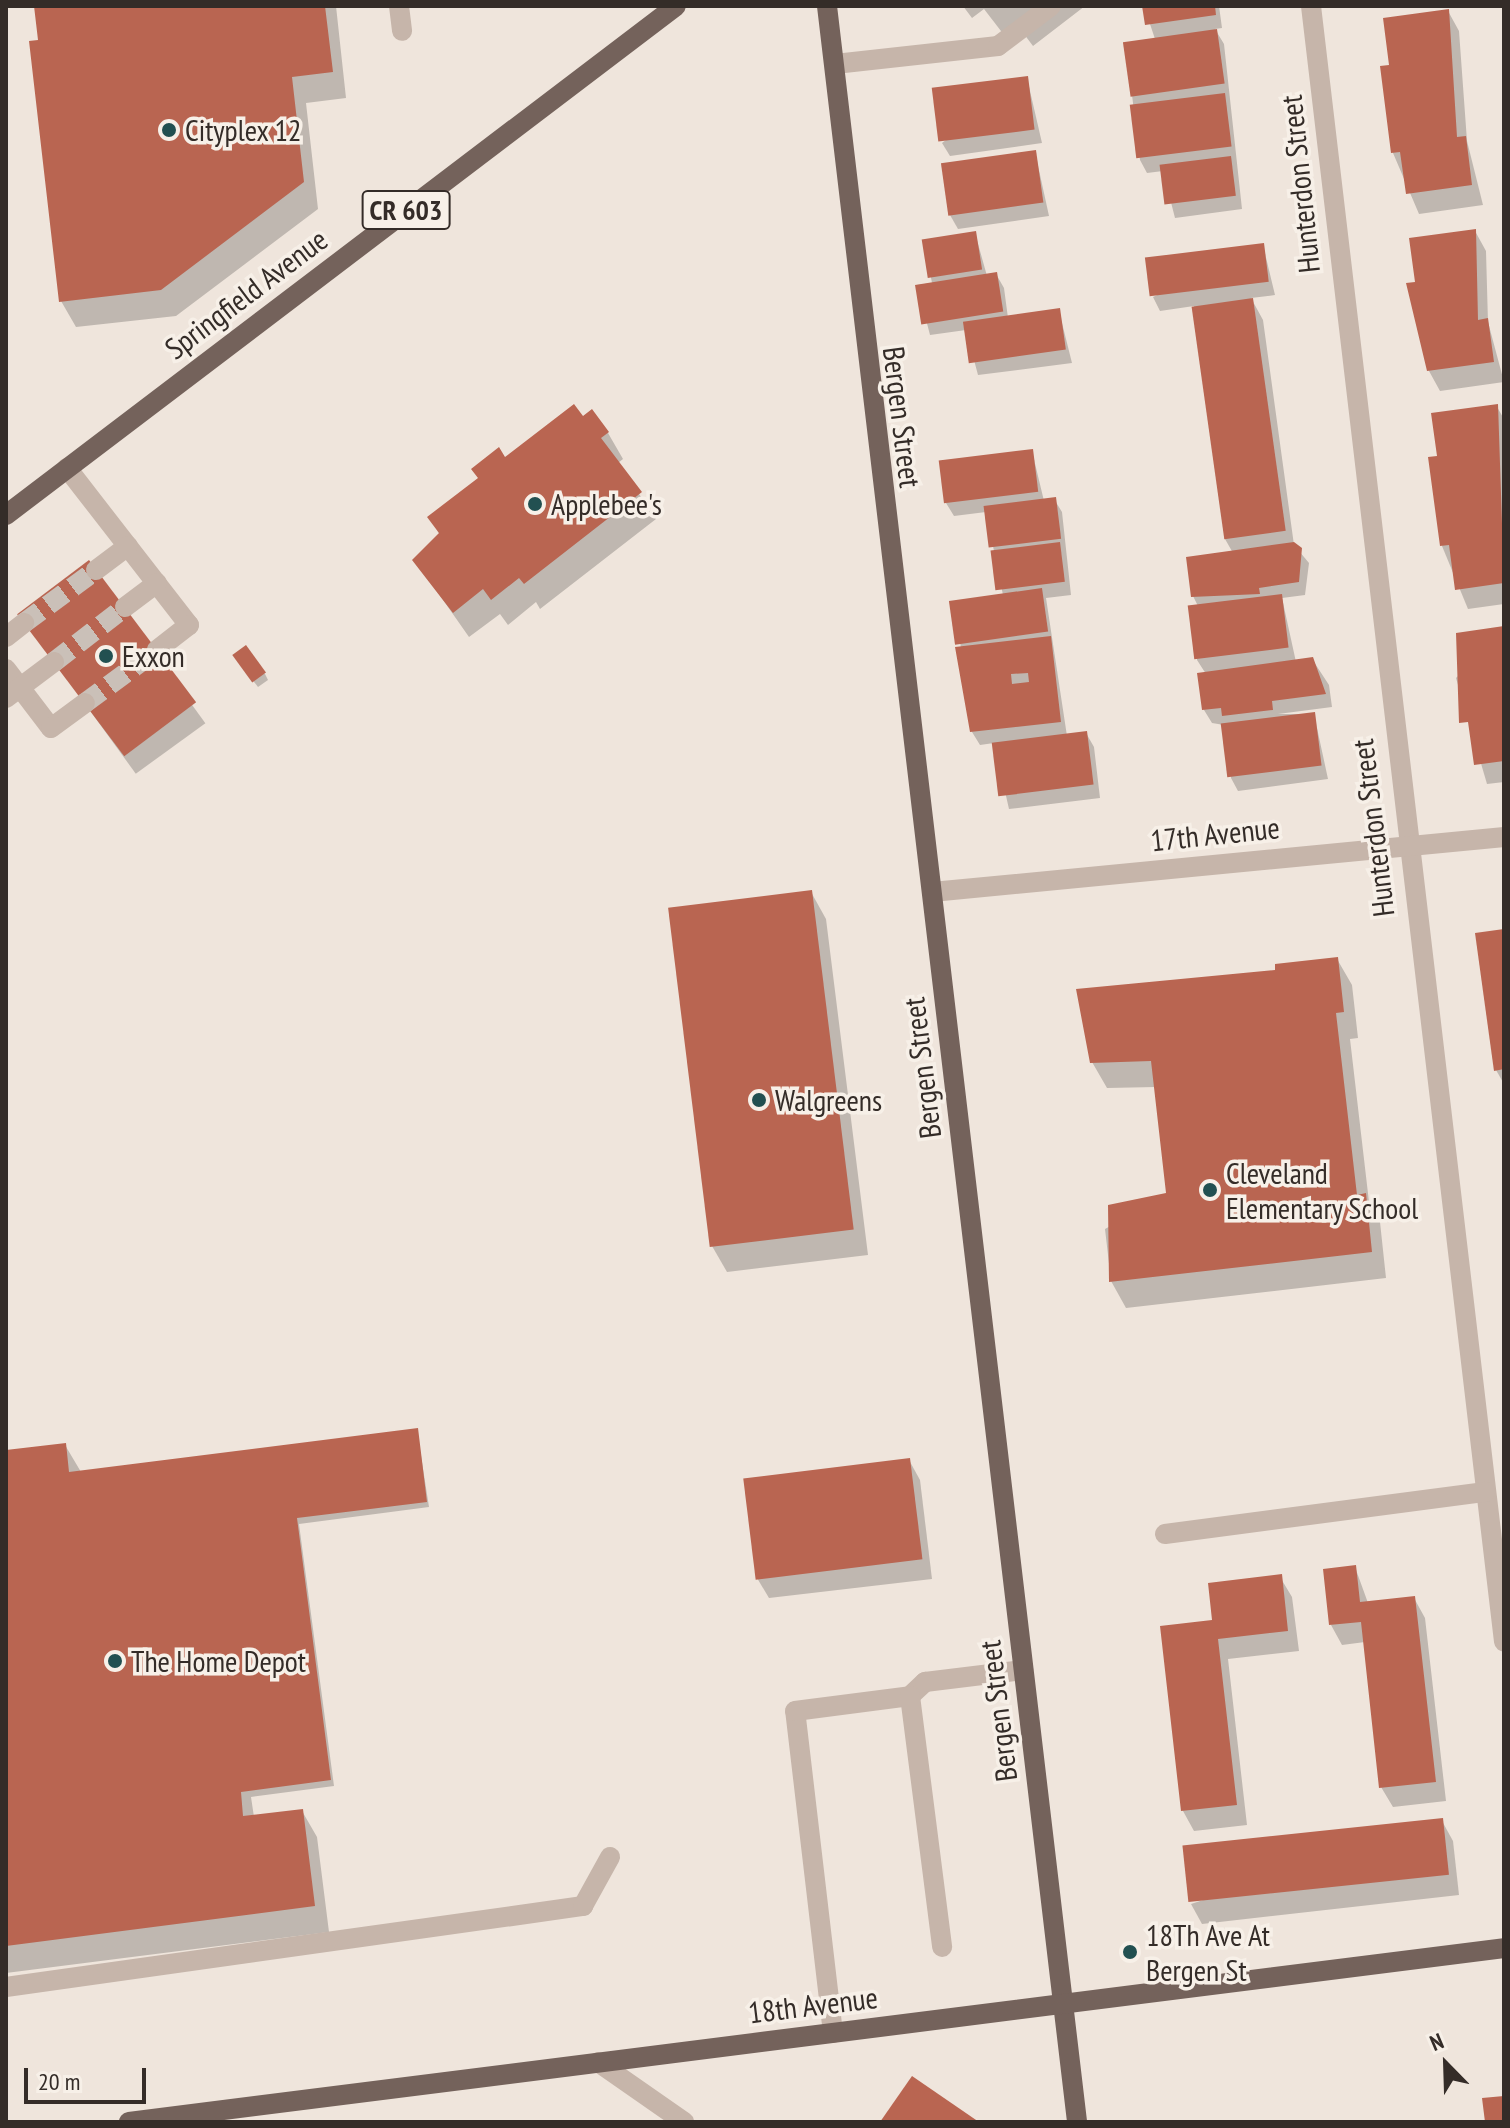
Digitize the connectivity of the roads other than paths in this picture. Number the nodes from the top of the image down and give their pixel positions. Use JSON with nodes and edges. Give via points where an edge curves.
{"nodes":[{"id":1,"x":399,"y":6,"type":"edge"},
{"id":2,"x":676,"y":6,"type":"edge"},
{"id":3,"x":827,"y":6,"type":"edge"},
{"id":4,"x":1051,"y":6,"type":"edge"},
{"id":5,"x":1311,"y":6,"type":"edge"},
{"id":6,"x":402,"y":31,"type":"dead end"},
{"id":7,"x":835,"y":64,"type":"junction"},
{"id":8,"x":67,"y":468,"type":"junction"},
{"id":9,"x":6,"y":515,"type":"edge"},
{"id":10,"x":128,"y":546,"type":"junction"},
{"id":11,"x":96,"y":570,"type":"tunnel mouth"},
{"id":12,"x":157,"y":583,"type":"junction"},
{"id":13,"x":125,"y":607,"type":"tunnel mouth"},
{"id":14,"x":24,"y":623,"type":"tunnel mouth"},
{"id":15,"x":6,"y":637,"type":"edge"},
{"id":16,"x":157,"y":650,"type":"tunnel mouth"},
{"id":17,"x":54,"y":662,"type":"tunnel mouth"},
{"id":18,"x":6,"y":669,"type":"edge"},
{"id":19,"x":13,"y":692,"type":"edge"},
{"id":20,"x":85,"y":703,"type":"tunnel mouth"},
{"id":21,"x":1504,"y":837,"type":"edge"},
{"id":22,"x":1405,"y":846,"type":"junction"},
{"id":23,"x":932,"y":892,"type":"junction"},
{"id":24,"x":1485,"y":1492,"type":"junction"},
{"id":25,"x":1165,"y":1534,"type":"dead end"},
{"id":26,"x":1504,"y":1642,"type":"edge"},
{"id":27,"x":1023,"y":1670,"type":"junction"},
{"id":28,"x":910,"y":1696,"type":"junction"},
{"id":29,"x":610,"y":1857,"type":"dead end"},
{"id":30,"x":942,"y":1947,"type":"dead end"},
{"id":31,"x":1504,"y":1948,"type":"edge"},
{"id":32,"x":6,"y":1987,"type":"edge"},
{"id":33,"x":1063,"y":2002,"type":"junction"},
{"id":34,"x":833,"y":2033,"type":"junction"},
{"id":35,"x":598,"y":2062,"type":"junction"},
{"id":36,"x":129,"y":2122,"type":"edge"},
{"id":37,"x":684,"y":2122,"type":"edge"},
{"id":38,"x":1077,"y":2122,"type":"edge"}],
"edges":[{"from":1,"to":6,"type":"street"},
{"from":2,"to":8,"type":"main road","name":"Springfield Avenue","number":"CR 603"},
{"from":3,"to":7,"type":"main road","name":"Bergen Street"},
{"from":4,"to":7,"type":"street","via":[[998,46]]},
{"from":5,"to":22,"type":"street","name":"Hunterdon Street"},
{"from":7,"to":23,"type":"main road","name":"Bergen Street","via":[[862,349]]},
{"from":8,"to":9,"type":"main road","name":"Springfield Avenue","number":"CR 603"},
{"from":8,"to":10,"type":"street"},
{"from":10,"to":11,"type":"street"},
{"from":10,"to":12,"type":"street"},
{"from":12,"to":13,"type":"street"},
{"from":12,"to":16,"type":"street","via":[[189,625]]},
{"from":14,"to":15,"type":"street"},
{"from":17,"to":19,"type":"street"},
{"from":18,"to":19,"type":"street"},
{"from":19,"to":20,"type":"street","via":[[51,728]]},
{"from":21,"to":22,"type":"street","name":"17th Avenue"},
{"from":22,"to":23,"type":"street","name":"17th Avenue"},
{"from":22,"to":24,"type":"street","name":"Hunterdon Street"},
{"from":23,"to":27,"type":"main road","name":"Bergen Street"},
{"from":24,"to":25,"type":"street"},
{"from":24,"to":26,"type":"street","name":"Hunterdon Street"},
{"from":27,"to":28,"type":"street","via":[[925,1682]]},
{"from":27,"to":33,"type":"main road","name":"Bergen Street"},
{"from":28,"to":30,"type":"street"},
{"from":28,"to":34,"type":"street","via":[[795,1711]]},
{"from":29,"to":32,"type":"street","via":[[583,1906]]},
{"from":31,"to":33,"type":"main road","name":"18th Avenue"},
{"from":33,"to":34,"type":"main road","name":"18th Avenue"},
{"from":33,"to":38,"type":"main road","name":"Bergen Street"},
{"from":34,"to":35,"type":"main road","name":"18th Avenue"},
{"from":35,"to":36,"type":"main road","name":"18th Avenue"},
{"from":35,"to":37,"type":"street"}]}
